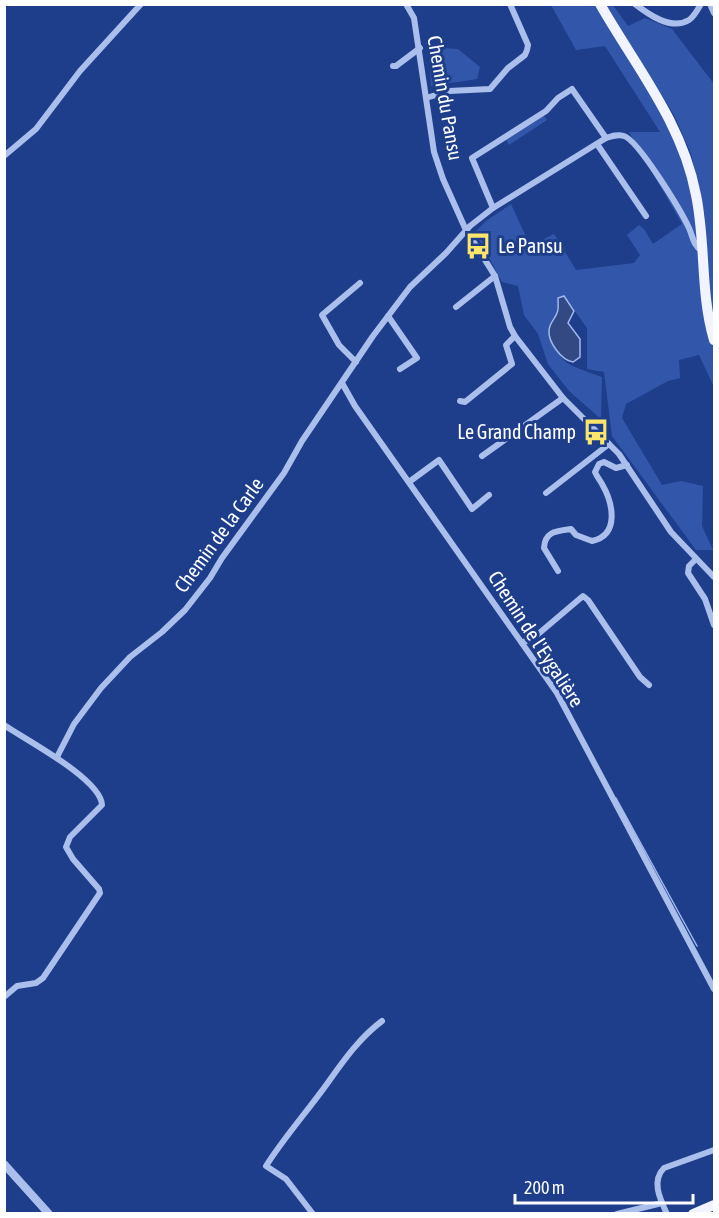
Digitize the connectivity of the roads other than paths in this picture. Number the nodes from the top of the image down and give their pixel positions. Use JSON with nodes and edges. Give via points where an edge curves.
{"nodes":[{"id":1,"x":141,"y":4,"type":"edge"},
{"id":2,"x":406,"y":4,"type":"edge"},
{"id":3,"x":510,"y":4,"type":"edge"},
{"id":4,"x":600,"y":4,"type":"edge"},
{"id":5,"x":635,"y":4,"type":"edge"},
{"id":6,"x":701,"y":4,"type":"edge"},
{"id":7,"x":710,"y":4,"type":"edge"},
{"id":8,"x":714,"y":13,"type":"edge"},
{"id":9,"x":420,"y":48,"type":"junction"},
{"id":10,"x":393,"y":66,"type":"dead end"},
{"id":11,"x":426,"y":98,"type":"junction"},
{"id":12,"x":606,"y":138,"type":"junction"},
{"id":13,"x":597,"y":144,"type":"junction"},
{"id":14,"x":4,"y":156,"type":"edge"},
{"id":15,"x":493,"y":208,"type":"junction"},
{"id":16,"x":646,"y":216,"type":"dead end"},
{"id":17,"x":467,"y":230,"type":"junction"},
{"id":18,"x":703,"y":252,"type":"junction"},
{"id":19,"x":495,"y":276,"type":"junction"},
{"id":20,"x":360,"y":283,"type":"dead end"},
{"id":21,"x":456,"y":307,"type":"dead end"},
{"id":22,"x":388,"y":316,"type":"junction"},
{"id":23,"x":515,"y":336,"type":"junction"},
{"id":24,"x":714,"y":340,"type":"edge"},
{"id":25,"x":356,"y":362,"type":"junction"},
{"id":26,"x":400,"y":369,"type":"dead end"},
{"id":27,"x":342,"y":383,"type":"junction"},
{"id":28,"x":563,"y":398,"type":"junction"},
{"id":29,"x":460,"y":401,"type":"dead end"},
{"id":30,"x":609,"y":444,"type":"junction"},
{"id":31,"x":482,"y":456,"type":"dead end"},
{"id":32,"x":627,"y":465,"type":"junction"},
{"id":33,"x":409,"y":482,"type":"junction"},
{"id":34,"x":546,"y":493,"type":"dead end"},
{"id":35,"x":489,"y":495,"type":"dead end"},
{"id":36,"x":696,"y":559,"type":"junction"},
{"id":37,"x":558,"y":571,"type":"dead end"},
{"id":38,"x":714,"y":577,"type":"edge"},
{"id":39,"x":714,"y":625,"type":"edge"},
{"id":40,"x":522,"y":643,"type":"junction"},
{"id":41,"x":649,"y":685,"type":"dead end"},
{"id":42,"x":4,"y":725,"type":"edge"},
{"id":43,"x":57,"y":756,"type":"junction"},
{"id":44,"x":714,"y":989,"type":"edge"},
{"id":45,"x":4,"y":997,"type":"edge"},
{"id":46,"x":382,"y":1021,"type":"dead end"},
{"id":47,"x":714,"y":1150,"type":"edge"},
{"id":48,"x":4,"y":1164,"type":"edge"},
{"id":49,"x":662,"y":1203,"type":"junction"},
{"id":50,"x":714,"y":1205,"type":"edge"},
{"id":51,"x":49,"y":1214,"type":"edge"},
{"id":52,"x":313,"y":1214,"type":"edge"},
{"id":53,"x":617,"y":1214,"type":"edge"},
{"id":54,"x":668,"y":1214,"type":"edge"},
{"id":55,"x":693,"y":1214,"type":"edge"}],
"edges":[{"from":1,"to":14,"type":"street","via":[[80,71],[36,129]]},
{"from":2,"to":9,"type":"street","name":"Chemin du Pansu","via":[[414,18]]},
{"from":3,"to":11,"type":"street","via":[[528,45],[525,55],[490,89],[449,91]]},
{"from":4,"to":18,"type":"main road","via":[[677,133],[696,194]]},
{"from":5,"to":6,"type":"street","via":[[662,21],[680,22],[689,20]]},
{"from":7,"to":8,"type":"street"},
{"from":9,"to":10,"type":"street"},
{"from":9,"to":11,"type":"street","name":"Chemin du Pansu"},
{"from":11,"to":17,"type":"street","name":"Chemin du Pansu","via":[[434,152]]},
{"from":12,"to":13,"type":"street","name":"Chemin de la Carle"},
{"from":12,"to":15,"type":"street","via":[[572,89],[546,111],[472,158]]},
{"from":12,"to":18,"type":"street","via":[[621,135],[636,145],[680,212],[696,247]]},
{"from":13,"to":15,"type":"street","name":"Chemin de la Carle"},
{"from":13,"to":16,"type":"street"},
{"from":15,"to":17,"type":"street","name":"Chemin de la Carle"},
{"from":17,"to":19,"type":"street","name":"Chemin du Pansu"},
{"from":17,"to":22,"type":"street","name":"Chemin de la Carle","via":[[410,287]]},
{"from":18,"to":24,"type":"main road"},
{"from":19,"to":21,"type":"street"},
{"from":19,"to":23,"type":"street","name":"Chemin du Pansu"},
{"from":20,"to":25,"type":"street","via":[[322,315],[339,345]]},
{"from":22,"to":25,"type":"street","name":"Chemin de la Carle"},
{"from":22,"to":26,"type":"street","via":[[417,358]]},
{"from":23,"to":28,"type":"street","name":"Chemin du Pansu"},
{"from":23,"to":29,"type":"street","via":[[506,345],[512,364],[465,402]]},
{"from":25,"to":27,"type":"street","name":"Chemin de la Carle"},
{"from":27,"to":33,"type":"street","name":"Chemin de l'Eygalière"},
{"from":27,"to":43,"type":"street","name":"Chemin de la Carle","via":[[203,587],[177,618],[129,657],[101,688],[74,724]]},
{"from":28,"to":30,"type":"street","name":"Chemin du Pansu"},
{"from":28,"to":31,"type":"street"},
{"from":30,"to":32,"type":"street","name":"Chemin du Pansu"},
{"from":30,"to":34,"type":"street"},
{"from":32,"to":36,"type":"street","name":"Chemin du Pansu","via":[[671,532]]},
{"from":32,"to":37,"type":"street","via":[[616,468],[604,462],[595,472],[612,512],[606,534],[592,541],[576,535],[572,529],[554,531],[546,538],[544,548]]},
{"from":33,"to":35,"type":"street","via":[[439,460],[472,509]]},
{"from":33,"to":40,"type":"street","name":"Chemin de l'Eygalière"},
{"from":36,"to":38,"type":"street","name":"Chemin du Pansu"},
{"from":36,"to":39,"type":"street","via":[[688,573],[705,599]]},
{"from":40,"to":41,"type":"street","via":[[544,630],[583,596]]},
{"from":40,"to":44,"type":"street","name":"Chemin de l'Eygalière","via":[[557,693]]},
{"from":42,"to":43,"type":"street"},
{"from":43,"to":45,"type":"street","via":[[102,798],[102,805],[70,837],[66,847],[99,893],[43,978],[17,986]]},
{"from":46,"to":52,"type":"street","via":[[342,1062],[266,1166],[286,1179]]},
{"from":47,"to":49,"type":"street","via":[[661,1171],[656,1181]]},
{"from":48,"to":51,"type":"street"},
{"from":49,"to":53,"type":"street"},
{"from":49,"to":54,"type":"street"},
{"from":50,"to":55,"type":"main road"}]}
